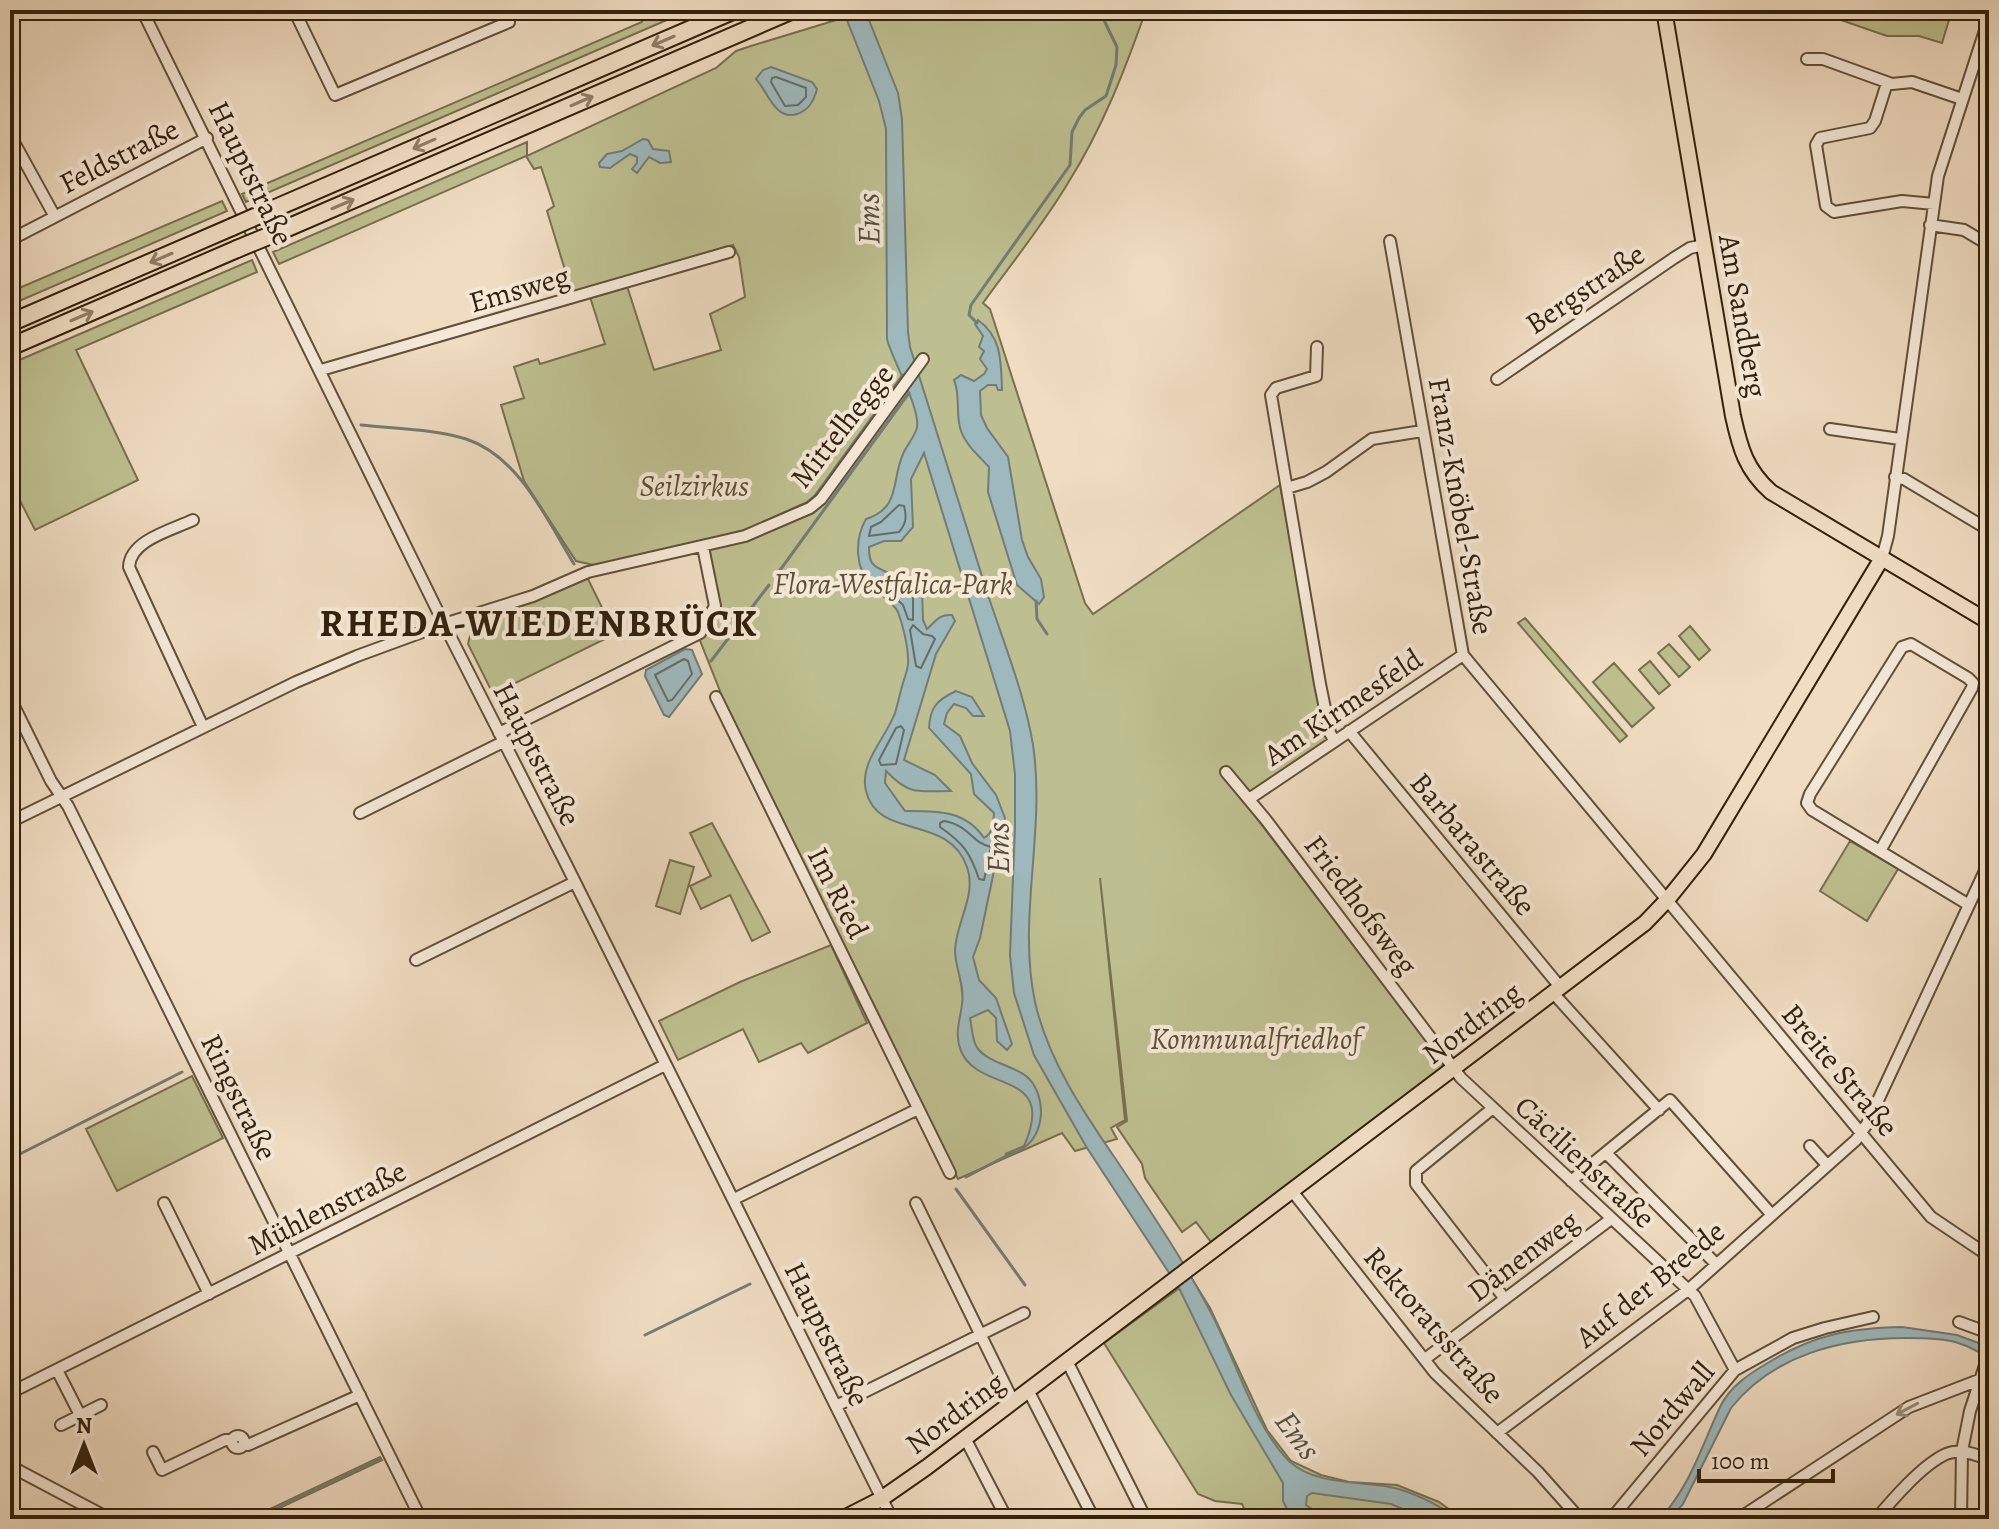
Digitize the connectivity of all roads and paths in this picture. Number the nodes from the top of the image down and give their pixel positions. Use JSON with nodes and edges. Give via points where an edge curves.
{"nodes":[{"id":1,"x":142,"y":10,"type":"edge"},
{"id":2,"x":294,"y":10,"type":"edge"},
{"id":3,"x":507,"y":10,"type":"edge"},
{"id":4,"x":735,"y":10,"type":"edge"},
{"id":5,"x":793,"y":10,"type":"edge"},
{"id":6,"x":1664,"y":10,"type":"edge"},
{"id":7,"x":1989,"y":18,"type":"edge"},
{"id":8,"x":1807,"y":59,"type":"dead end"},
{"id":9,"x":1887,"y":83,"type":"junction"},
{"id":10,"x":1962,"y":99,"type":"junction"},
{"id":11,"x":10,"y":135,"type":"edge"},
{"id":12,"x":207,"y":138,"type":"junction"},
{"id":13,"x":1934,"y":204,"type":"junction"},
{"id":14,"x":54,"y":215,"type":"junction"},
{"id":15,"x":1930,"y":225,"type":"junction"},
{"id":16,"x":10,"y":240,"type":"edge"},
{"id":17,"x":1390,"y":241,"type":"dead end"},
{"id":18,"x":1704,"y":245,"type":"junction"},
{"id":19,"x":1989,"y":245,"type":"edge"},
{"id":20,"x":729,"y":252,"type":"dead end"},
{"id":21,"x":10,"y":323,"type":"edge"},
{"id":22,"x":10,"y":347,"type":"edge"},
{"id":23,"x":1317,"y":347,"type":"dead end"},
{"id":24,"x":923,"y":359,"type":"dead end"},
{"id":25,"x":321,"y":370,"type":"junction"},
{"id":26,"x":1497,"y":379,"type":"dead end"},
{"id":27,"x":1830,"y":429,"type":"dead end"},
{"id":28,"x":1422,"y":431,"type":"junction"},
{"id":29,"x":1900,"y":439,"type":"junction"},
{"id":30,"x":1895,"y":477,"type":"junction"},
{"id":31,"x":1287,"y":488,"type":"junction"},
{"id":32,"x":193,"y":520,"type":"dead end"},
{"id":33,"x":1989,"y":530,"type":"edge"},
{"id":34,"x":703,"y":547,"type":"junction"},
{"id":35,"x":1882,"y":558,"type":"junction"},
{"id":36,"x":1989,"y":622,"type":"edge"},
{"id":37,"x":444,"y":624,"type":"junction"},
{"id":38,"x":1463,"y":655,"type":"junction"},
{"id":39,"x":716,"y":697,"type":"dead end"},
{"id":40,"x":10,"y":698,"type":"edge"},
{"id":41,"x":203,"y":727,"type":"junction"},
{"id":42,"x":1349,"y":731,"type":"junction"},
{"id":43,"x":501,"y":738,"type":"junction"},
{"id":44,"x":1334,"y":740,"type":"junction"},
{"id":45,"x":1226,"y":772,"type":"dead end"},
{"id":46,"x":63,"y":797,"type":"junction"},
{"id":47,"x":1249,"y":799,"type":"junction"},
{"id":48,"x":360,"y":813,"type":"dead end"},
{"id":49,"x":10,"y":822,"type":"edge"},
{"id":50,"x":1880,"y":851,"type":"junction"},
{"id":51,"x":1989,"y":862,"type":"edge"},
{"id":52,"x":575,"y":882,"type":"junction"},
{"id":53,"x":1668,"y":899,"type":"junction"},
{"id":54,"x":1969,"y":905,"type":"junction"},
{"id":55,"x":416,"y":960,"type":"dead end"},
{"id":56,"x":1557,"y":991,"type":"junction"},
{"id":57,"x":665,"y":1065,"type":"junction"},
{"id":58,"x":1454,"y":1069,"type":"junction"},
{"id":59,"x":1493,"y":1108,"type":"junction"},
{"id":60,"x":918,"y":1109,"type":"junction"},
{"id":61,"x":1659,"y":1110,"type":"junction"},
{"id":62,"x":1861,"y":1133,"type":"junction"},
{"id":63,"x":1810,"y":1146,"type":"dead end"},
{"id":64,"x":1606,"y":1153,"type":"junction"},
{"id":65,"x":1827,"y":1165,"type":"junction"},
{"id":66,"x":950,"y":1173,"type":"dead end"},
{"id":67,"x":1571,"y":1181,"type":"junction"},
{"id":68,"x":1292,"y":1191,"type":"junction"},
{"id":69,"x":734,"y":1199,"type":"junction"},
{"id":70,"x":164,"y":1203,"type":"dead end"},
{"id":71,"x":916,"y":1203,"type":"dead end"},
{"id":72,"x":1772,"y":1215,"type":"junction"},
{"id":73,"x":1611,"y":1219,"type":"junction"},
{"id":74,"x":291,"y":1253,"type":"junction"},
{"id":75,"x":1989,"y":1256,"type":"edge"},
{"id":76,"x":1716,"y":1264,"type":"junction"},
{"id":77,"x":1688,"y":1290,"type":"junction"},
{"id":78,"x":209,"y":1294,"type":"junction"},
{"id":79,"x":1505,"y":1299,"type":"junction"},
{"id":80,"x":1024,"y":1313,"type":"dead end"},
{"id":81,"x":1873,"y":1317,"type":"dead end"},
{"id":82,"x":1959,"y":1322,"type":"dead end"},
{"id":83,"x":1989,"y":1333,"type":"edge"},
{"id":84,"x":980,"y":1335,"type":"junction"},
{"id":85,"x":1988,"y":1355,"type":"edge"},
{"id":86,"x":1425,"y":1359,"type":"junction"},
{"id":87,"x":1067,"y":1361,"type":"junction"},
{"id":88,"x":57,"y":1370,"type":"junction"},
{"id":89,"x":1735,"y":1370,"type":"junction"},
{"id":90,"x":1984,"y":1383,"type":"edge"},
{"id":91,"x":1028,"y":1390,"type":"junction"},
{"id":92,"x":10,"y":1393,"type":"edge"},
{"id":93,"x":360,"y":1395,"type":"junction"},
{"id":94,"x":1013,"y":1401,"type":"junction"},
{"id":95,"x":101,"y":1405,"type":"dead end"},
{"id":96,"x":836,"y":1406,"type":"junction"},
{"id":97,"x":80,"y":1415,"type":"junction"},
{"id":98,"x":61,"y":1425,"type":"dead end"},
{"id":99,"x":1497,"y":1433,"type":"junction"},
{"id":100,"x":965,"y":1438,"type":"junction"},
{"id":101,"x":1962,"y":1451,"type":"junction"},
{"id":102,"x":153,"y":1452,"type":"dead end"},
{"id":103,"x":1989,"y":1460,"type":"edge"},
{"id":104,"x":10,"y":1466,"type":"edge"},
{"id":105,"x":881,"y":1499,"type":"junction"},
{"id":106,"x":110,"y":1519,"type":"edge"},
{"id":107,"x":421,"y":1519,"type":"edge"},
{"id":108,"x":842,"y":1519,"type":"edge"},
{"id":109,"x":892,"y":1519,"type":"edge"},
{"id":110,"x":1007,"y":1519,"type":"edge"},
{"id":111,"x":1094,"y":1519,"type":"edge"},
{"id":112,"x":1146,"y":1519,"type":"edge"},
{"id":113,"x":1580,"y":1519,"type":"edge"},
{"id":114,"x":1611,"y":1519,"type":"edge"},
{"id":115,"x":1738,"y":1519,"type":"edge"},
{"id":116,"x":1876,"y":1519,"type":"edge"},
{"id":117,"x":1961,"y":1519,"type":"edge"}],
"edges":[{"from":1,"to":12,"type":"street","name":"Hauptstraße"},
{"from":2,"to":3,"type":"street","via":[[335,95],[509,22]]},
{"from":4,"to":21,"type":"highway","one_way":true,"bridge":true},
{"from":22,"to":5,"type":"highway","one_way":true,"bridge":true},
{"from":6,"to":18,"type":"main road","name":"Am Sandberg"},
{"from":7,"to":10,"type":"street"},
{"from":8,"to":9,"type":"street","via":[[1823,59]]},
{"from":9,"to":10,"type":"street","via":[[1912,82]]},
{"from":9,"to":13,"type":"street","via":[[1870,128],[1820,138],[1816,145],[1826,206],[1834,212],[1902,201]]},
{"from":10,"to":13,"type":"street"},
{"from":11,"to":14,"type":"street"},
{"from":12,"to":14,"type":"street","name":"Feldstraße"},
{"from":12,"to":25,"type":"street","name":"Hauptstraße"},
{"from":13,"to":15,"type":"street"},
{"from":14,"to":16,"type":"street","name":"Feldstraße"},
{"from":15,"to":19,"type":"street","via":[[1964,230]]},
{"from":15,"to":29,"type":"street"},
{"from":17,"to":28,"type":"street","name":"Franz-Knöbel-Straße"},
{"from":18,"to":26,"type":"street","name":"Bergstraße","via":[[1674,258]]},
{"from":18,"to":35,"type":"main road","name":"Am Sandberg","via":[[1746,464],[1771,492]]},
{"from":20,"to":25,"type":"street","name":"Emsweg"},
{"from":23,"to":31,"type":"street","via":[[1316,376],[1276,388],[1271,395]]},
{"from":24,"to":34,"type":"street","name":"Mittelhegge","via":[[821,499],[745,536]]},
{"from":25,"to":37,"type":"street","name":"Hauptstraße"},
{"from":27,"to":29,"type":"street"},
{"from":28,"to":31,"type":"street","via":[[1372,439],[1326,472]]},
{"from":28,"to":38,"type":"street","name":"Franz-Knöbel-Straße"},
{"from":29,"to":30,"type":"street"},
{"from":30,"to":33,"type":"street"},
{"from":30,"to":35,"type":"street"},
{"from":31,"to":44,"type":"street"},
{"from":32,"to":41,"type":"street","via":[[139,546],[129,557],[129,567]]},
{"from":34,"to":37,"type":"street","name":"Mittelhegge","via":[[588,572]]},
{"from":34,"to":43,"type":"street","via":[[715,606],[700,633]]},
{"from":35,"to":36,"type":"main road"},
{"from":35,"to":53,"type":"main road","name":"Nordring","via":[[1704,854]]},
{"from":37,"to":41,"type":"street","name":"Mittelhegge","via":[[296,682]]},
{"from":37,"to":43,"type":"street","name":"Hauptstraße"},
{"from":38,"to":42,"type":"street","name":"Am Kirmesfeld"},
{"from":38,"to":53,"type":"street","name":"Franz-Knöbel-Straße"},
{"from":39,"to":60,"type":"street","name":"Im Ried"},
{"from":40,"to":46,"type":"street","name":"Ringstraße"},
{"from":41,"to":46,"type":"street","name":"Mittelhegge"},
{"from":42,"to":44,"type":"street","name":"Am Kirmesfeld"},
{"from":42,"to":56,"type":"street","name":"Barbarastraße"},
{"from":43,"to":48,"type":"street"},
{"from":43,"to":52,"type":"street","name":"Hauptstraße"},
{"from":44,"to":47,"type":"street","name":"Am Kirmesfeld"},
{"from":45,"to":47,"type":"street","name":"Friedhofsweg"},
{"from":46,"to":49,"type":"street","name":"Mittelhegge"},
{"from":46,"to":74,"type":"street","name":"Ringstraße"},
{"from":47,"to":58,"type":"street","name":"Friedhofsweg"},
{"from":50,"to":50,"type":"street","via":[[1804,802],[1902,647],[1911,644],[1973,683]]},
{"from":50,"to":54,"type":"street"},
{"from":51,"to":54,"type":"street"},
{"from":52,"to":55,"type":"street"},
{"from":52,"to":57,"type":"street","name":"Hauptstraße"},
{"from":53,"to":56,"type":"main road","name":"Nordring"},
{"from":53,"to":62,"type":"street","name":"Breite Straße"},
{"from":54,"to":62,"type":"street"},
{"from":56,"to":58,"type":"main road","name":"Nordring"},
{"from":56,"to":61,"type":"street","name":"Barbarastraße"},
{"from":57,"to":69,"type":"street","name":"Hauptstraße"},
{"from":57,"to":74,"type":"street","name":"Mühlenstraße"},
{"from":58,"to":59,"type":"street","name":"Cäcilienstraße"},
{"from":58,"to":68,"type":"main road","name":"Nordring"},
{"from":59,"to":67,"type":"street","name":"Cäcilienstraße"},
{"from":59,"to":79,"type":"street","via":[[1416,1171],[1416,1184]]},
{"from":60,"to":66,"type":"street","name":"Im Ried"},
{"from":60,"to":69,"type":"street"},
{"from":61,"to":64,"type":"street"},
{"from":61,"to":72,"type":"street","via":[[1670,1100]]},
{"from":62,"to":65,"type":"street","name":"Auf der Breede"},
{"from":62,"to":75,"type":"street","name":"Breite Straße","via":[[1931,1217]]},
{"from":63,"to":65,"type":"street"},
{"from":64,"to":67,"type":"street"},
{"from":64,"to":76,"type":"street"},
{"from":65,"to":72,"type":"street","name":"Auf der Breede"},
{"from":67,"to":73,"type":"street","name":"Cäcilienstraße"},
{"from":68,"to":86,"type":"street","name":"Rektoratsstraße"},
{"from":68,"to":87,"type":"main road","name":"Nordring"},
{"from":69,"to":96,"type":"street","name":"Hauptstraße"},
{"from":70,"to":78,"type":"street"},
{"from":71,"to":84,"type":"street"},
{"from":72,"to":76,"type":"street","name":"Auf der Breede"},
{"from":73,"to":77,"type":"street","name":"Cäcilienstraße"},
{"from":73,"to":79,"type":"street","name":"Dänenweg"},
{"from":74,"to":78,"type":"street","name":"Mühlenstraße"},
{"from":74,"to":93,"type":"street","name":"Ringstraße"},
{"from":76,"to":77,"type":"street","name":"Auf der Breede"},
{"from":77,"to":89,"type":"street","name":"Cäcilienstraße"},
{"from":77,"to":99,"type":"street","name":"Auf der Breede"},
{"from":78,"to":88,"type":"street","name":"Mühlenstraße"},
{"from":79,"to":86,"type":"street","name":"Dänenweg"},
{"from":80,"to":84,"type":"street"},
{"from":81,"to":89,"type":"street","name":"Nordwall","via":[[1793,1338]]},
{"from":82,"to":83,"type":"street"},
{"from":84,"to":94,"type":"street"},
{"from":84,"to":96,"type":"street"},
{"from":85,"to":90,"type":"street"},
{"from":86,"to":99,"type":"street","name":"Rektoratsstraße"},
{"from":87,"to":91,"type":"main road","name":"Nordring"},
{"from":87,"to":112,"type":"street"},
{"from":88,"to":92,"type":"street","name":"Mühlenstraße"},
{"from":88,"to":97,"type":"street"},
{"from":89,"to":114,"type":"street","name":"Nordwall"},
{"from":90,"to":101,"type":"street"},
{"from":90,"to":115,"type":"street","one_way":true,"via":[[1909,1407]]},
{"from":91,"to":94,"type":"main road","name":"Nordring"},
{"from":91,"to":111,"type":"street"},
{"from":93,"to":102,"type":"street","via":[[241,1448],[225,1440],[162,1470]]},
{"from":93,"to":107,"type":"street","name":"Ringstraße"},
{"from":94,"to":100,"type":"main road","name":"Nordring"},
{"from":95,"to":97,"type":"street"},
{"from":96,"to":105,"type":"street","name":"Hauptstraße"},
{"from":97,"to":98,"type":"street"},
{"from":99,"to":113,"type":"street","name":"Rektoratsstraße"},
{"from":100,"to":105,"type":"main road","name":"Nordring"},
{"from":100,"to":110,"type":"street"},
{"from":101,"to":103,"type":"street"},
{"from":101,"to":116,"type":"street","via":[[1947,1453],[1927,1468]]},
{"from":101,"to":117,"type":"street"},
{"from":104,"to":106,"type":"street"},
{"from":105,"to":108,"type":"main road","name":"Nordring"},
{"from":105,"to":109,"type":"street","name":"Hauptstraße"}]}
